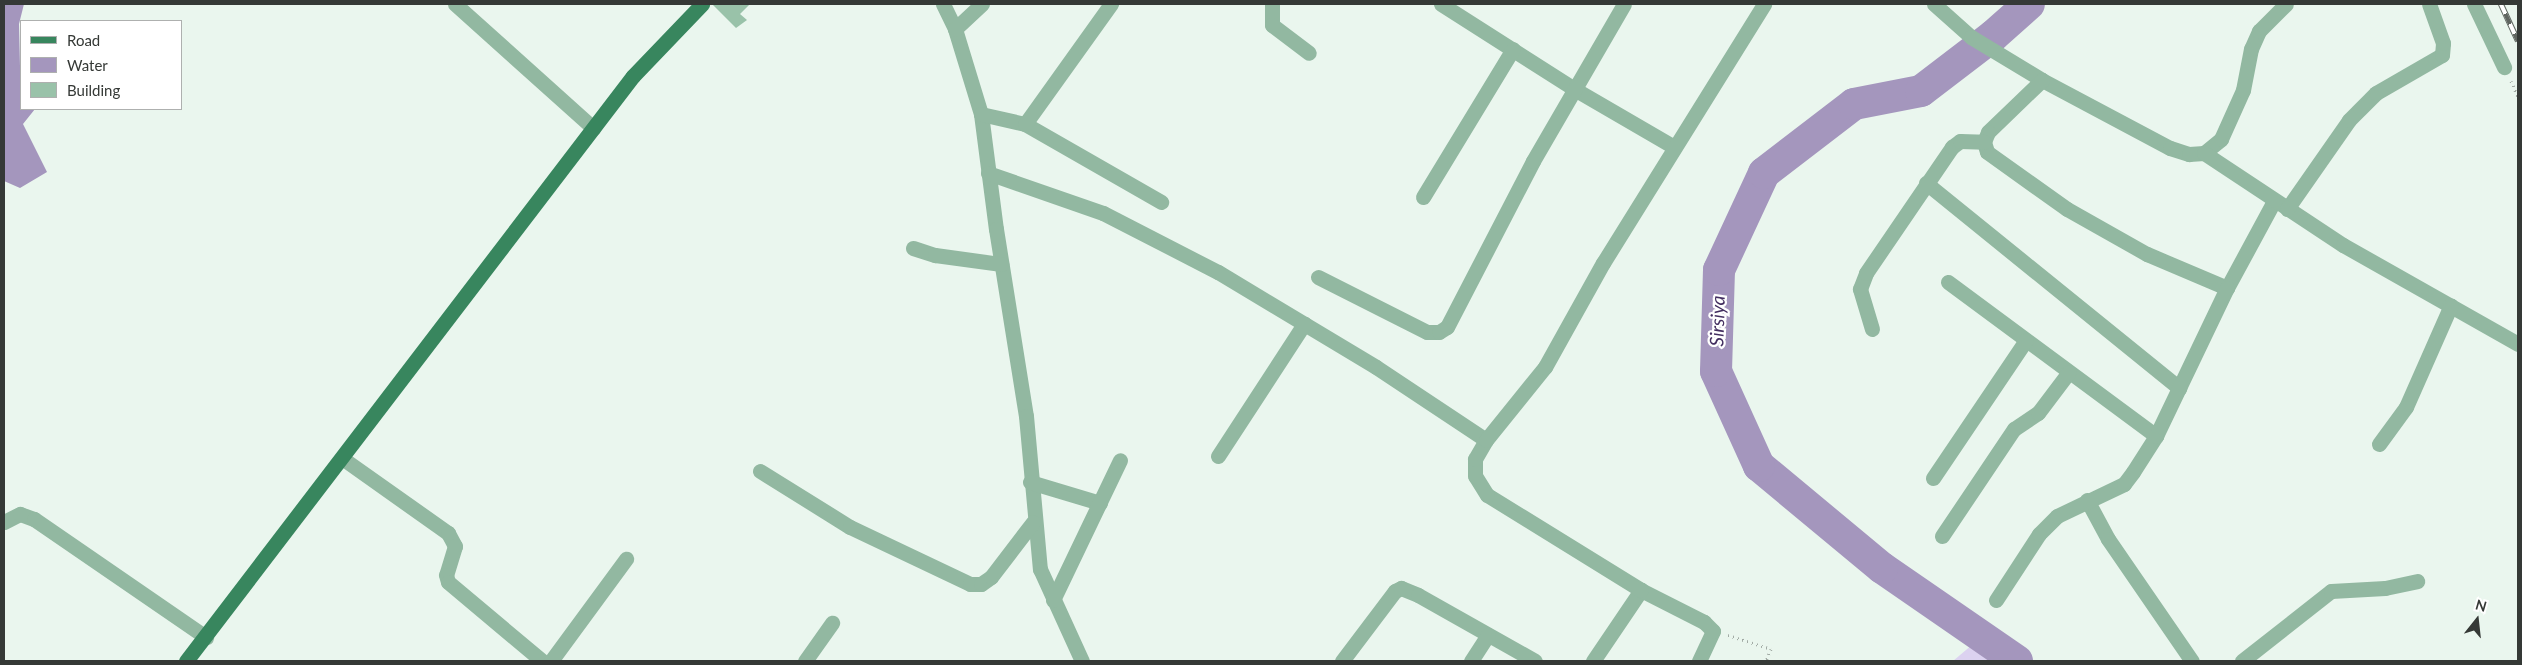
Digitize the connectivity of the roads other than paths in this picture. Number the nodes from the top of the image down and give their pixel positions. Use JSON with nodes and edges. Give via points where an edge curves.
{"nodes":[{"id":1,"x":455,"y":4,"type":"edge"},
{"id":2,"x":702,"y":4,"type":"edge"},
{"id":3,"x":943,"y":4,"type":"edge"},
{"id":4,"x":982,"y":4,"type":"edge"},
{"id":5,"x":1111,"y":4,"type":"edge"},
{"id":6,"x":1272,"y":4,"type":"edge"},
{"id":7,"x":1441,"y":4,"type":"edge"},
{"id":8,"x":1624,"y":4,"type":"edge"},
{"id":9,"x":1764,"y":4,"type":"edge"},
{"id":10,"x":1934,"y":4,"type":"edge"},
{"id":11,"x":2286,"y":4,"type":"edge"},
{"id":12,"x":2429,"y":4,"type":"edge"},
{"id":13,"x":2474,"y":4,"type":"edge"},
{"id":14,"x":955,"y":29,"type":"junction"},
{"id":15,"x":1513,"y":50,"type":"junction"},
{"id":16,"x":1309,"y":53,"type":"dead end"},
{"id":17,"x":2504,"y":67,"type":"dead end"},
{"id":18,"x":2042,"y":80,"type":"junction"},
{"id":19,"x":1576,"y":90,"type":"junction"},
{"id":20,"x":981,"y":114,"type":"junction"},
{"id":21,"x":1025,"y":124,"type":"junction"},
{"id":22,"x":593,"y":128,"type":"junction"},
{"id":23,"x":1984,"y":142,"type":"junction"},
{"id":24,"x":1674,"y":147,"type":"junction"},
{"id":25,"x":2204,"y":153,"type":"junction"},
{"id":26,"x":988,"y":173,"type":"junction"},
{"id":27,"x":1926,"y":183,"type":"junction"},
{"id":28,"x":1423,"y":196,"type":"dead end"},
{"id":29,"x":2274,"y":201,"type":"junction"},
{"id":30,"x":1161,"y":202,"type":"dead end"},
{"id":31,"x":2287,"y":209,"type":"junction"},
{"id":32,"x":913,"y":248,"type":"dead end"},
{"id":33,"x":1001,"y":264,"type":"junction"},
{"id":34,"x":1318,"y":277,"type":"dead end"},
{"id":35,"x":1948,"y":282,"type":"dead end"},
{"id":36,"x":2227,"y":288,"type":"junction"},
{"id":37,"x":2451,"y":305,"type":"junction"},
{"id":38,"x":1304,"y":324,"type":"junction"},
{"id":39,"x":1872,"y":329,"type":"dead end"},
{"id":40,"x":2026,"y":340,"type":"junction"},
{"id":41,"x":2518,"y":344,"type":"edge"},
{"id":42,"x":2069,"y":372,"type":"junction"},
{"id":43,"x":2179,"y":388,"type":"junction"},
{"id":44,"x":2156,"y":436,"type":"junction"},
{"id":45,"x":1486,"y":440,"type":"junction"},
{"id":46,"x":2378,"y":444,"type":"dead end"},
{"id":47,"x":1218,"y":456,"type":"dead end"},
{"id":48,"x":342,"y":458,"type":"junction"},
{"id":49,"x":1120,"y":460,"type":"dead end"},
{"id":50,"x":760,"y":471,"type":"dead end"},
{"id":51,"x":1933,"y":478,"type":"dead end"},
{"id":52,"x":1030,"y":482,"type":"junction"},
{"id":53,"x":2086,"y":500,"type":"junction"},
{"id":54,"x":1100,"y":503,"type":"junction"},
{"id":55,"x":4,"y":522,"type":"edge"},
{"id":56,"x":1033,"y":522,"type":"junction"},
{"id":57,"x":1942,"y":536,"type":"dead end"},
{"id":58,"x":626,"y":558,"type":"dead end"},
{"id":59,"x":2418,"y":581,"type":"dead end"},
{"id":60,"x":1641,"y":590,"type":"junction"},
{"id":61,"x":1053,"y":600,"type":"junction"},
{"id":62,"x":1996,"y":600,"type":"dead end"},
{"id":63,"x":832,"y":623,"type":"dead end"},
{"id":64,"x":1488,"y":635,"type":"junction"},
{"id":65,"x":206,"y":637,"type":"junction"},
{"id":66,"x":1079,"y":659,"type":"edge"},
{"id":67,"x":541,"y":660,"type":"edge"},
{"id":68,"x":186,"y":661,"type":"edge"},
{"id":69,"x":805,"y":661,"type":"edge"},
{"id":70,"x":1342,"y":661,"type":"edge"},
{"id":71,"x":1470,"y":661,"type":"edge"},
{"id":72,"x":1535,"y":661,"type":"edge"},
{"id":73,"x":1594,"y":661,"type":"edge"},
{"id":74,"x":1698,"y":661,"type":"edge"},
{"id":75,"x":2192,"y":661,"type":"edge"},
{"id":76,"x":2242,"y":661,"type":"edge"}],
"edges":[{"from":1,"to":22,"type":"street"},
{"from":2,"to":22,"type":"main road","via":[[633,76]]},
{"from":3,"to":14,"type":"street"},
{"from":4,"to":14,"type":"street"},
{"from":5,"to":21,"type":"street"},
{"from":6,"to":16,"type":"street","via":[[1272,25]]},
{"from":7,"to":15,"type":"street"},
{"from":8,"to":19,"type":"street"},
{"from":9,"to":24,"type":"street"},
{"from":10,"to":18,"type":"street","via":[[1971,37]]},
{"from":11,"to":25,"type":"street","via":[[2259,31],[2234,113],[2221,139]]},
{"from":12,"to":31,"type":"street","via":[[2443,43],[2442,55],[2376,93],[2326,148]]},
{"from":13,"to":17,"type":"street"},
{"from":14,"to":20,"type":"street"},
{"from":15,"to":19,"type":"street"},
{"from":15,"to":28,"type":"street"},
{"from":18,"to":23,"type":"street","via":[[1988,132]]},
{"from":18,"to":25,"type":"street","via":[[2170,148],[2189,154]]},
{"from":19,"to":24,"type":"street"},
{"from":19,"to":34,"type":"street","via":[[1532,161],[1447,327],[1439,332],[1427,332]]},
{"from":20,"to":21,"type":"street"},
{"from":20,"to":26,"type":"street"},
{"from":21,"to":30,"type":"street"},
{"from":22,"to":48,"type":"main road"},
{"from":23,"to":27,"type":"street","via":[[1960,141]]},
{"from":23,"to":36,"type":"street","via":[[1987,152],[1998,162],[2067,209],[2147,254]]},
{"from":24,"to":45,"type":"street","via":[[1545,367]]},
{"from":25,"to":29,"type":"street"},
{"from":26,"to":33,"type":"street"},
{"from":26,"to":38,"type":"street","via":[[1103,214],[1218,272]]},
{"from":27,"to":39,"type":"street","via":[[1861,283],[1860,296]]},
{"from":27,"to":43,"type":"street"},
{"from":29,"to":31,"type":"street"},
{"from":29,"to":36,"type":"street"},
{"from":31,"to":37,"type":"street"},
{"from":32,"to":33,"type":"street","via":[[935,255]]},
{"from":33,"to":52,"type":"street","via":[[1026,416]]},
{"from":35,"to":40,"type":"street"},
{"from":36,"to":43,"type":"street"},
{"from":37,"to":41,"type":"street"},
{"from":37,"to":46,"type":"street","via":[[2406,407]]},
{"from":38,"to":45,"type":"street"},
{"from":38,"to":47,"type":"street"},
{"from":40,"to":42,"type":"street"},
{"from":40,"to":51,"type":"street"},
{"from":42,"to":44,"type":"street"},
{"from":42,"to":57,"type":"street","via":[[2038,413],[2014,429]]},
{"from":43,"to":44,"type":"street"},
{"from":44,"to":53,"type":"street","via":[[2124,484]]},
{"from":45,"to":60,"type":"street","via":[[1475,459],[1476,476],[1487,494]]},
{"from":48,"to":65,"type":"main road"},
{"from":48,"to":67,"type":"street","via":[[448,533],[455,546],[446,575],[448,582]]},
{"from":49,"to":54,"type":"street"},
{"from":50,"to":56,"type":"street","via":[[850,527],[970,584],[981,584],[991,577]]},
{"from":52,"to":54,"type":"street"},
{"from":52,"to":56,"type":"street"},
{"from":53,"to":62,"type":"street","via":[[2057,516],[2039,534]]},
{"from":53,"to":75,"type":"street","via":[[2108,539]]},
{"from":54,"to":61,"type":"street"},
{"from":55,"to":65,"type":"street","via":[[20,514],[34,518]]},
{"from":56,"to":61,"type":"street","via":[[1040,569]]},
{"from":58,"to":67,"type":"street"},
{"from":59,"to":76,"type":"street","via":[[2385,588],[2331,591]]},
{"from":60,"to":73,"type":"street"},
{"from":60,"to":74,"type":"street","via":[[1704,622],[1713,631]]},
{"from":61,"to":66,"type":"street"},
{"from":63,"to":69,"type":"street"},
{"from":64,"to":70,"type":"street","via":[[1400,588]]},
{"from":64,"to":71,"type":"street"},
{"from":64,"to":72,"type":"street"},
{"from":65,"to":68,"type":"main road"}]}
